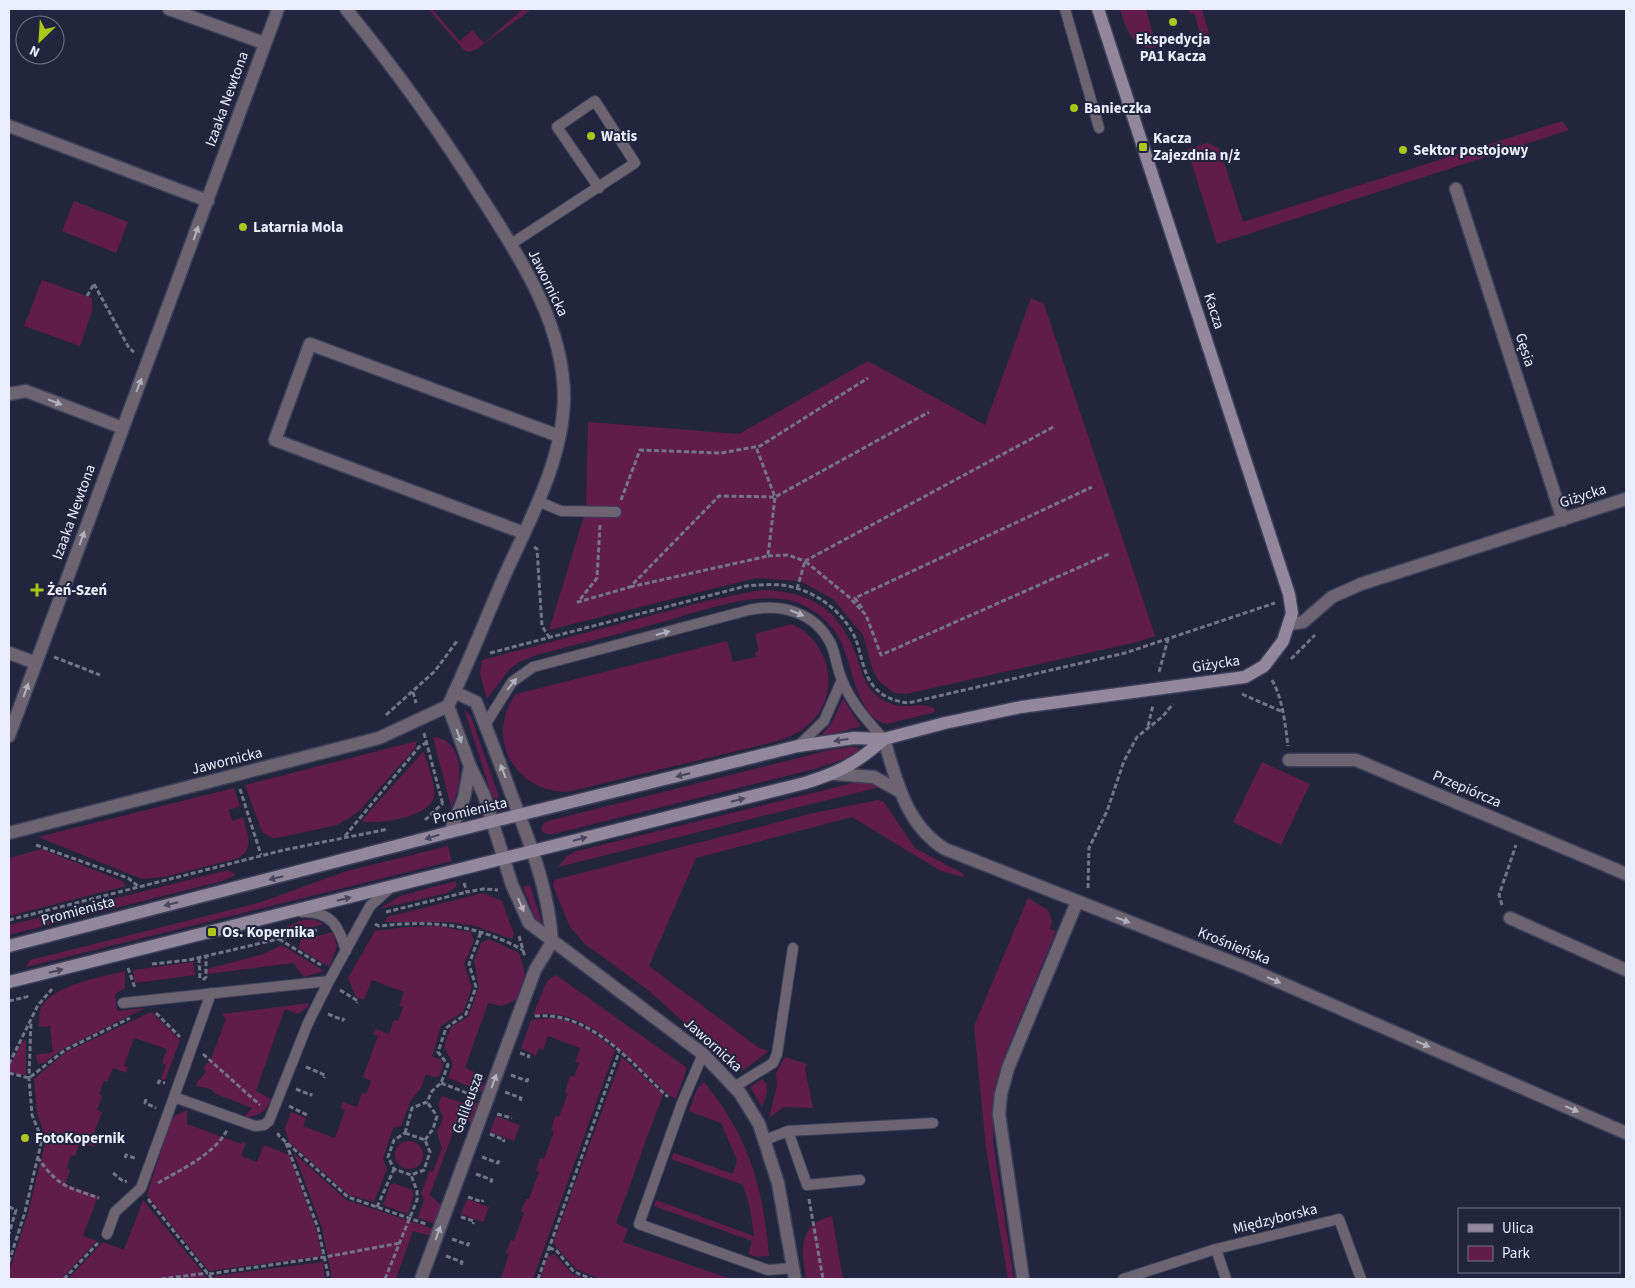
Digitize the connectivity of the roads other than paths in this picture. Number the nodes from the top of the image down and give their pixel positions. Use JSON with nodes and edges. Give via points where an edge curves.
{"nodes":[{"id":1,"x":169,"y":9,"type":"edge"},
{"id":2,"x":278,"y":9,"type":"edge"},
{"id":3,"x":346,"y":9,"type":"edge"},
{"id":4,"x":1065,"y":9,"type":"edge"},
{"id":5,"x":1098,"y":9,"type":"edge"},
{"id":6,"x":264,"y":43,"type":"junction"},
{"id":7,"x":9,"y":126,"type":"edge"},
{"id":8,"x":1099,"y":128,"type":"dead end"},
{"id":9,"x":599,"y":188,"type":"junction"},
{"id":10,"x":1456,"y":189,"type":"dead end"},
{"id":11,"x":208,"y":201,"type":"junction"},
{"id":12,"x":511,"y":244,"type":"junction"},
{"id":13,"x":9,"y":394,"type":"edge"},
{"id":14,"x":123,"y":428,"type":"junction"},
{"id":15,"x":559,"y":436,"type":"junction"},
{"id":16,"x":1626,"y":499,"type":"edge"},
{"id":17,"x":538,"y":501,"type":"junction"},
{"id":18,"x":616,"y":512,"type":"road end"},
{"id":19,"x":1563,"y":520,"type":"junction"},
{"id":20,"x":524,"y":532,"type":"junction"},
{"id":21,"x":1290,"y":624,"type":"junction"},
{"id":22,"x":9,"y":653,"type":"edge"},
{"id":23,"x":41,"y":659,"type":"junction"},
{"id":24,"x":842,"y":680,"type":"junction"},
{"id":25,"x":454,"y":692,"type":"junction"},
{"id":26,"x":448,"y":706,"type":"junction"},
{"id":27,"x":485,"y":725,"type":"junction"},
{"id":28,"x":9,"y":736,"type":"edge"},
{"id":29,"x":884,"y":739,"type":"junction"},
{"id":30,"x":798,"y":746,"type":"junction"},
{"id":31,"x":1289,"y":760,"type":"road end"},
{"id":32,"x":470,"y":766,"type":"junction"},
{"id":33,"x":835,"y":774,"type":"junction"},
{"id":34,"x":899,"y":791,"type":"junction"},
{"id":35,"x":520,"y":816,"type":"junction"},
{"id":36,"x":492,"y":823,"type":"junction"},
{"id":37,"x":450,"y":832,"type":"junction"},
{"id":38,"x":9,"y":833,"type":"edge"},
{"id":39,"x":533,"y":851,"type":"junction"},
{"id":40,"x":504,"y":859,"type":"junction"},
{"id":41,"x":1626,"y":874,"type":"edge"},
{"id":42,"x":394,"y":886,"type":"junction"},
{"id":43,"x":1077,"y":902,"type":"junction"},
{"id":44,"x":293,"y":912,"type":"junction"},
{"id":45,"x":1508,"y":914,"type":"road end"},
{"id":46,"x":552,"y":942,"type":"junction"},
{"id":47,"x":9,"y":946,"type":"edge"},
{"id":48,"x":793,"y":948,"type":"dead end"},
{"id":49,"x":346,"y":951,"type":"junction"},
{"id":50,"x":1626,"y":970,"type":"edge"},
{"id":51,"x":331,"y":977,"type":"junction"},
{"id":52,"x":9,"y":982,"type":"edge"},
{"id":53,"x":211,"y":994,"type":"junction"},
{"id":54,"x":123,"y":1003,"type":"dead end"},
{"id":55,"x":703,"y":1054,"type":"junction"},
{"id":56,"x":734,"y":1087,"type":"junction"},
{"id":57,"x":174,"y":1097,"type":"junction"},
{"id":58,"x":933,"y":1123,"type":"dead end"},
{"id":59,"x":788,"y":1131,"type":"junction"},
{"id":60,"x":1626,"y":1133,"type":"edge"},
{"id":61,"x":765,"y":1140,"type":"junction"},
{"id":62,"x":860,"y":1180,"type":"dead end"},
{"id":63,"x":107,"y":1234,"type":"road end"},
{"id":64,"x":1216,"y":1249,"type":"junction"},
{"id":65,"x":794,"y":1273,"type":"edge"},
{"id":66,"x":421,"y":1279,"type":"edge"},
{"id":67,"x":1023,"y":1279,"type":"edge"},
{"id":68,"x":1123,"y":1279,"type":"edge"},
{"id":69,"x":1226,"y":1279,"type":"edge"},
{"id":70,"x":1361,"y":1279,"type":"edge"}],
"edges":[{"from":1,"to":6,"type":"street"},
{"from":2,"to":6,"type":"street","name":"Izaaka Newtona"},
{"from":3,"to":12,"type":"street","name":"Jawornicka","via":[[413,95]]},
{"from":4,"to":8,"type":"lane"},
{"from":5,"to":21,"type":"street","name":"Kacza","via":[[1289,594]]},
{"from":6,"to":11,"type":"street","name":"Izaaka Newtona"},
{"from":7,"to":11,"type":"street"},
{"from":9,"to":9,"type":"lane","via":[[636,163],[595,101],[557,127]]},
{"from":9,"to":12,"type":"lane"},
{"from":10,"to":19,"type":"street","name":"Gęsia"},
{"from":14,"to":11,"type":"street","name":"Izaaka Newtona","one_way":true},
{"from":12,"to":15,"type":"street","name":"Jawornicka","via":[[551,324],[564,398]]},
{"from":13,"to":14,"type":"street","one_way":true,"via":[[26,391]]},
{"from":23,"to":14,"type":"street","name":"Izaaka Newtona","one_way":true},
{"from":15,"to":17,"type":"street","name":"Jawornicka"},
{"from":15,"to":20,"type":"street","via":[[310,344],[275,440]]},
{"from":16,"to":19,"type":"street","name":"Giżycka"},
{"from":17,"to":18,"type":"lane","via":[[561,511]]},
{"from":17,"to":20,"type":"street","name":"Jawornicka"},
{"from":19,"to":21,"type":"street","name":"Giżycka","via":[[1361,584],[1332,597],[1303,622]]},
{"from":20,"to":25,"type":"street","name":"Jawornicka"},
{"from":21,"to":29,"type":"street","name":"Giżycka","via":[[1280,646],[1264,666],[1234,679],[1021,707]]},
{"from":22,"to":23,"type":"street"},
{"from":28,"to":23,"type":"street","name":"Izaaka Newtona","one_way":true},
{"from":27,"to":24,"type":"lane","one_way":true,"via":[[512,682],[533,667],[757,608],[791,610],[818,626],[831,644]]},
{"from":24,"to":29,"type":"lane","via":[[866,720]]},
{"from":24,"to":30,"type":"lane","via":[[828,715]]},
{"from":25,"to":26,"type":"street","name":"Jawornicka"},
{"from":25,"to":27,"type":"street","via":[[476,702]]},
{"from":26,"to":32,"type":"street","name":"Jawornicka","one_way":true},
{"from":26,"to":38,"type":"street","name":"Jawornicka","via":[[379,738]]},
{"from":35,"to":27,"type":"street","one_way":true},
{"from":29,"to":30,"type":"street","name":"Promienista","one_way":true,"via":[[854,738]]},
{"from":29,"to":33,"type":"street","via":[[862,758]]},
{"from":29,"to":34,"type":"street","name":"Krośnieńska"},
{"from":30,"to":35,"type":"street","name":"Promienista","one_way":true},
{"from":31,"to":41,"type":"street","name":"Przepiórcza","via":[[1356,760]]},
{"from":32,"to":36,"type":"street","name":"Jawornicka","via":[[484,795]]},
{"from":32,"to":37,"type":"street","via":[[465,792]]},
{"from":33,"to":34,"type":"street","via":[[874,777]]},
{"from":39,"to":33,"type":"street","one_way":true},
{"from":34,"to":43,"type":"street","name":"Krośnieńska","via":[[920,828],[945,850]]},
{"from":35,"to":36,"type":"street","name":"Promienista"},
{"from":35,"to":39,"type":"street"},
{"from":36,"to":37,"type":"street","name":"Promienista"},
{"from":36,"to":40,"type":"street","name":"Jawornicka"},
{"from":37,"to":47,"type":"street","name":"Promienista","one_way":true},
{"from":39,"to":40,"type":"street"},
{"from":39,"to":46,"type":"street","via":[[551,918]]},
{"from":40,"to":42,"type":"street"},
{"from":40,"to":46,"type":"street","name":"Jawornicka","one_way":true,"via":[[529,923]]},
{"from":44,"to":42,"type":"street","one_way":true},
{"from":42,"to":49,"type":"lane","via":[[379,896]]},
{"from":43,"to":60,"type":"street","name":"Krośnieńska","one_way":true,"via":[[1246,968]]},
{"from":43,"to":67,"type":"street","via":[[1008,1068],[1000,1100],[1002,1139]]},
{"from":44,"to":49,"type":"lane","via":[[317,913],[336,925],[341,931]]},
{"from":52,"to":44,"type":"street","one_way":true},
{"from":45,"to":50,"type":"street"},
{"from":46,"to":55,"type":"street","name":"Jawornicka"},
{"from":66,"to":46,"type":"street","name":"Galileusza","one_way":true,"via":[[489,1107],[534,970]]},
{"from":48,"to":56,"type":"lane","via":[[773,1063]]},
{"from":49,"to":51,"type":"lane"},
{"from":51,"to":53,"type":"lane"},
{"from":51,"to":57,"type":"lane","via":[[308,1023],[270,1122],[255,1126]]},
{"from":53,"to":54,"type":"lane"},
{"from":53,"to":57,"type":"lane"},
{"from":55,"to":56,"type":"street","name":"Jawornicka"},
{"from":55,"to":65,"type":"lane","via":[[639,1224],[768,1270]]},
{"from":56,"to":61,"type":"street","name":"Jawornicka","via":[[759,1124]]},
{"from":57,"to":63,"type":"lane","via":[[141,1188],[115,1212]]},
{"from":58,"to":59,"type":"lane"},
{"from":59,"to":61,"type":"lane"},
{"from":59,"to":62,"type":"lane","via":[[807,1185]]},
{"from":61,"to":65,"type":"street","name":"Jawornicka","via":[[778,1183]]},
{"from":64,"to":68,"type":"lane"},
{"from":64,"to":69,"type":"lane","name":"Międzyborska"},
{"from":64,"to":70,"type":"lane","name":"Międzyborska","via":[[1339,1219]]}]}
